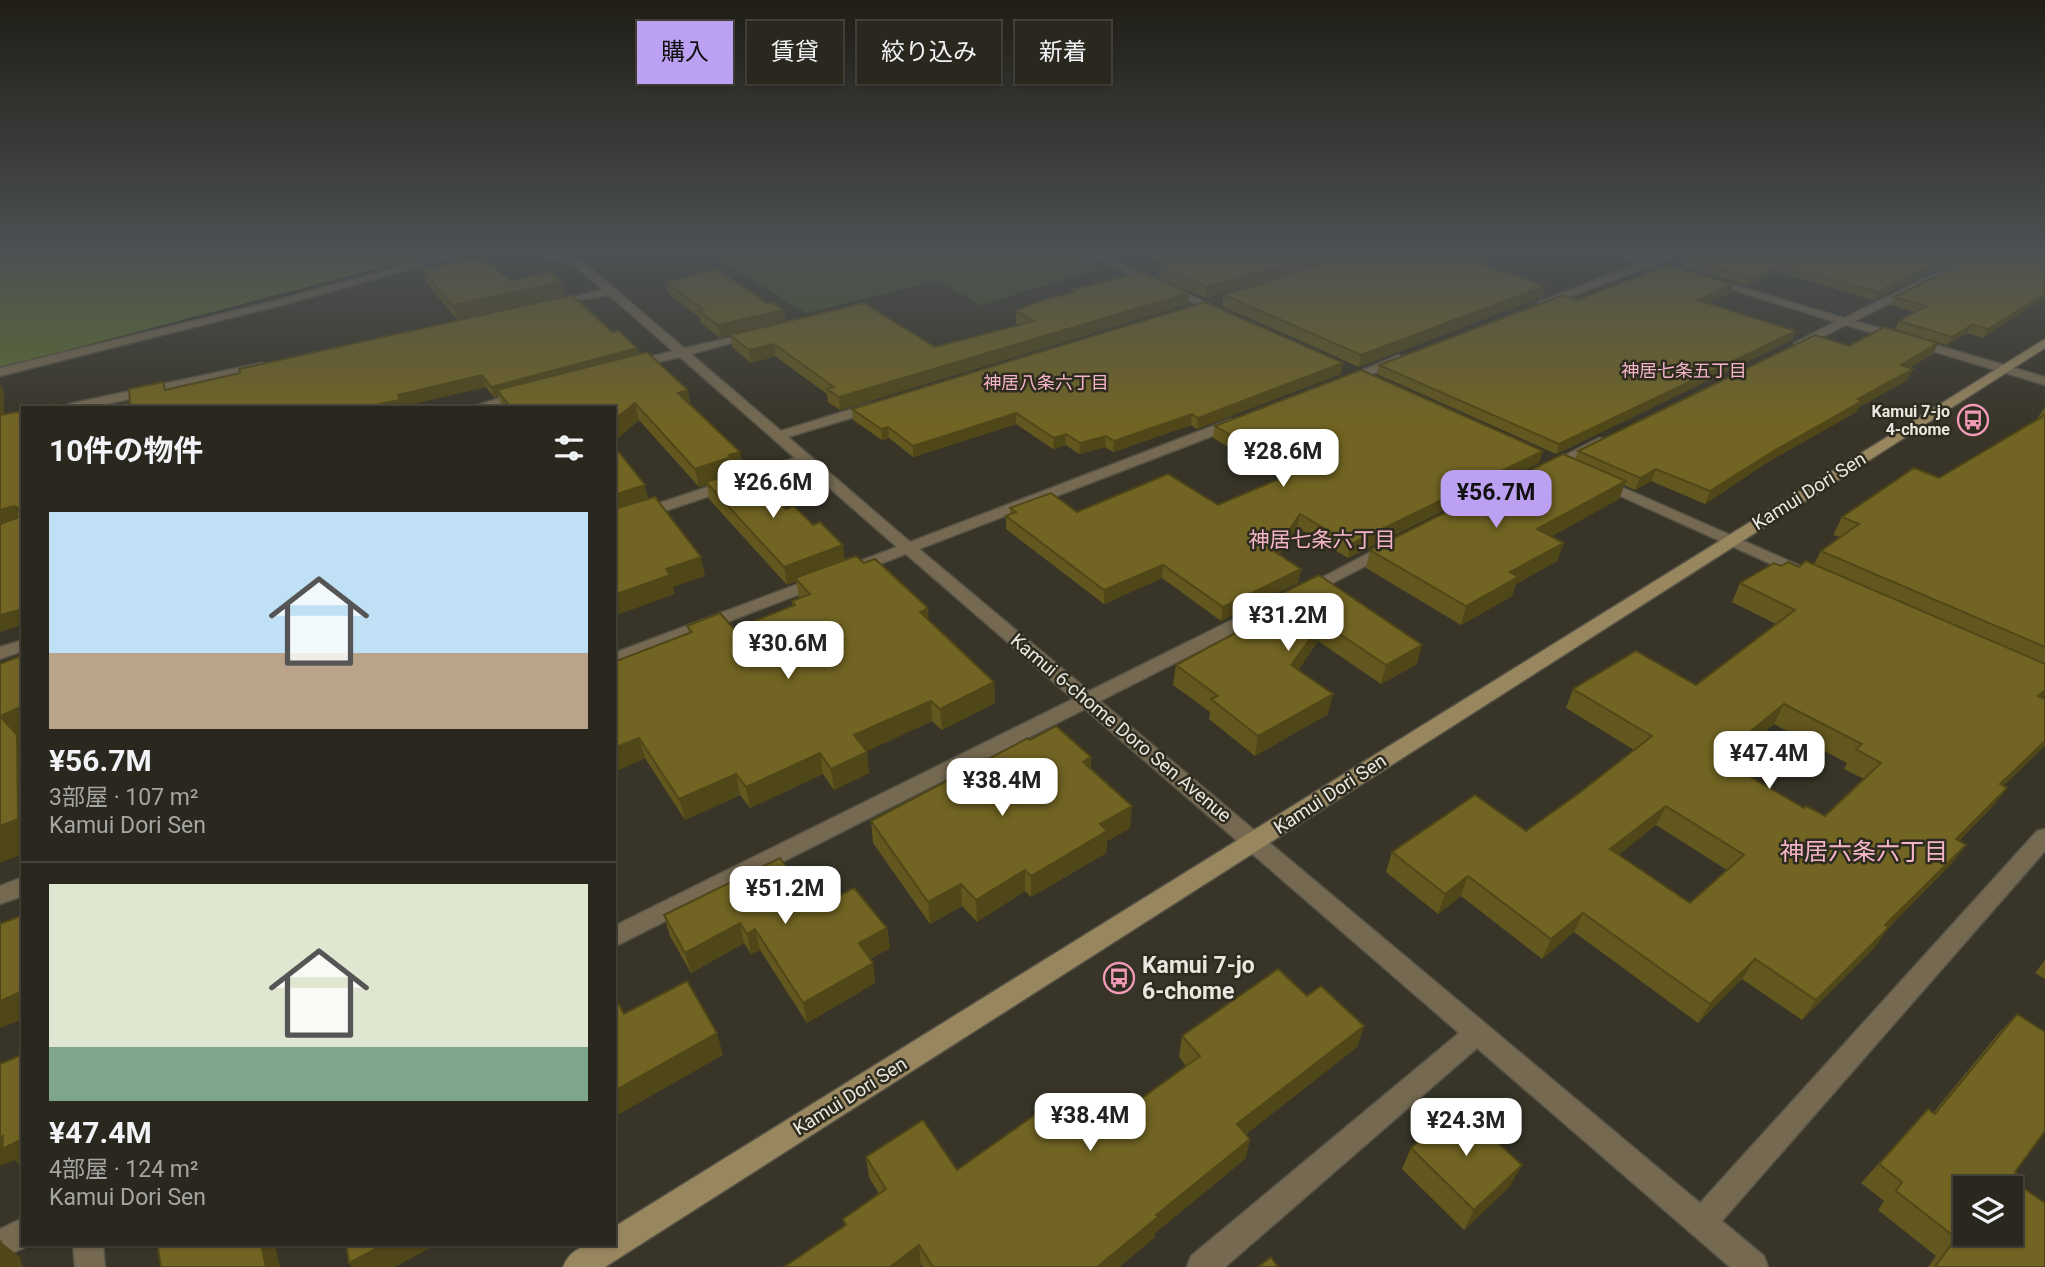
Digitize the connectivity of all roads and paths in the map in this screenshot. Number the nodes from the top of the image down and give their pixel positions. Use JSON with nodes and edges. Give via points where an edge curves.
{"nodes":[{"id":1,"x":253,"y":309,"type":"edge"},
{"id":2,"x":630,"y":309,"type":"edge"},
{"id":3,"x":1192,"y":309,"type":"edge"},
{"id":4,"x":1221,"y":309,"type":"edge"},
{"id":5,"x":1808,"y":309,"type":"edge"},
{"id":6,"x":1842,"y":309,"type":"edge"},
{"id":7,"x":1870,"y":309,"type":"edge"},
{"id":8,"x":1179,"y":313,"type":"edge"},
{"id":9,"x":1860,"y":314,"type":"junction"},
{"id":10,"x":1230,"y":315,"type":"edge"},
{"id":11,"x":1844,"y":322,"type":"junction"},
{"id":12,"x":771,"y":330,"type":"edge"},
{"id":13,"x":2045,"y":343,"type":"edge"},
{"id":14,"x":680,"y":352,"type":"junction"},
{"id":15,"x":1784,"y":352,"type":"edge"},
{"id":16,"x":1412,"y":354,"type":"edge"},
{"id":17,"x":1338,"y":363,"type":"edge"},
{"id":18,"x":272,"y":364,"type":"edge"},
{"id":19,"x":2010,"y":365,"type":"junction"},
{"id":20,"x":616,"y":370,"type":"edge"},
{"id":21,"x":2045,"y":371,"type":"edge"},
{"id":22,"x":0,"y":372,"type":"edge"},
{"id":23,"x":1362,"y":374,"type":"junction"},
{"id":24,"x":2045,"y":381,"type":"edge"},
{"id":25,"x":1387,"y":385,"type":"edge"},
{"id":26,"x":1323,"y":389,"type":"edge"},
{"id":27,"x":539,"y":390,"type":"edge"},
{"id":28,"x":886,"y":403,"type":"edge"},
{"id":29,"x":78,"y":406,"type":"edge"},
{"id":30,"x":481,"y":406,"type":"edge"},
{"id":31,"x":1245,"y":418,"type":"edge"},
{"id":32,"x":779,"y":436,"type":"junction"},
{"id":33,"x":1608,"y":438,"type":"edge"},
{"id":34,"x":806,"y":459,"type":"junction"},
{"id":35,"x":1564,"y":465,"type":"junction"},
{"id":36,"x":1534,"y":475,"type":"edge"},
{"id":37,"x":616,"y":522,"type":"edge"},
{"id":38,"x":1410,"y":537,"type":"edge"},
{"id":39,"x":1730,"y":540,"type":"junction"},
{"id":40,"x":908,"y":548,"type":"junction"},
{"id":41,"x":1818,"y":580,"type":"edge"},
{"id":42,"x":21,"y":646,"type":"edge"},
{"id":43,"x":0,"y":653,"type":"edge"},
{"id":44,"x":616,"y":659,"type":"edge"},
{"id":45,"x":1088,"y":700,"type":"junction"},
{"id":46,"x":2045,"y":837,"type":"edge"},
{"id":47,"x":1255,"y":843,"type":"junction"},
{"id":48,"x":21,"y":887,"type":"edge"},
{"id":49,"x":0,"y":895,"type":"edge"},
{"id":50,"x":616,"y":936,"type":"edge"},
{"id":51,"x":1477,"y":1033,"type":"junction"},
{"id":52,"x":1701,"y":1223,"type":"junction"},
{"id":53,"x":21,"y":1234,"type":"edge"},
{"id":54,"x":616,"y":1243,"type":"edge"},
{"id":55,"x":0,"y":1244,"type":"edge"},
{"id":56,"x":88,"y":1246,"type":"edge"},
{"id":57,"x":612,"y":1246,"type":"edge"},
{"id":58,"x":90,"y":1267,"type":"edge"},
{"id":59,"x":578,"y":1267,"type":"edge"},
{"id":60,"x":1202,"y":1267,"type":"edge"},
{"id":61,"x":1753,"y":1267,"type":"edge"}],
"edges":[{"from":1,"to":22,"type":"street","name":"Kamui 6-chome Doro Sen Avenue"},
{"from":2,"to":14,"type":"street","name":"Kamui 6-chome Doro Sen Avenue"},
{"from":3,"to":8,"type":"street"},
{"from":4,"to":10,"type":"street"},
{"from":5,"to":11,"type":"street"},
{"from":6,"to":9,"type":"street"},
{"from":7,"to":9,"type":"street"},
{"from":9,"to":11,"type":"street"},
{"from":9,"to":19,"type":"street"},
{"from":11,"to":15,"type":"street"},
{"from":11,"to":19,"type":"street"},
{"from":12,"to":14,"type":"street"},
{"from":13,"to":19,"type":"street","name":"Kamui Dori Sen"},
{"from":14,"to":20,"type":"street"},
{"from":14,"to":32,"type":"street","name":"Kamui 6-chome Doro Sen Avenue"},
{"from":16,"to":23,"type":"street"},
{"from":17,"to":23,"type":"street"},
{"from":18,"to":29,"type":"street"},
{"from":19,"to":21,"type":"street"},
{"from":19,"to":24,"type":"street"},
{"from":19,"to":39,"type":"street","name":"Kamui Dori Sen"},
{"from":23,"to":25,"type":"street"},
{"from":23,"to":26,"type":"street"},
{"from":27,"to":30,"type":"street"},
{"from":28,"to":32,"type":"street"},
{"from":31,"to":40,"type":"street"},
{"from":32,"to":34,"type":"street","name":"Kamui 6-chome Doro Sen Avenue"},
{"from":33,"to":35,"type":"street"},
{"from":34,"to":37,"type":"street"},
{"from":34,"to":40,"type":"street","name":"Kamui 6-chome Doro Sen Avenue"},
{"from":35,"to":36,"type":"street"},
{"from":35,"to":39,"type":"street"},
{"from":38,"to":45,"type":"street"},
{"from":39,"to":41,"type":"street"},
{"from":39,"to":47,"type":"street","name":"Kamui Dori Sen"},
{"from":40,"to":44,"type":"street"},
{"from":40,"to":45,"type":"street","name":"Kamui 6-chome Doro Sen Avenue"},
{"from":42,"to":43,"type":"street"},
{"from":45,"to":47,"type":"street","name":"Kamui 6-chome Doro Sen Avenue"},
{"from":45,"to":50,"type":"street"},
{"from":46,"to":52,"type":"street"},
{"from":47,"to":51,"type":"street","name":"Kamui 6-chome Doro Sen Avenue"},
{"from":47,"to":54,"type":"street","name":"Kamui Dori Sen"},
{"from":48,"to":49,"type":"street"},
{"from":51,"to":52,"type":"street","name":"Kamui 6-chome Doro Sen Avenue"},
{"from":51,"to":60,"type":"street"},
{"from":52,"to":61,"type":"street","name":"Kamui 6-chome Doro Sen Avenue"},
{"from":53,"to":55,"type":"street"},
{"from":56,"to":58,"type":"street"},
{"from":57,"to":59,"type":"street","name":"Kamui Dori Sen"}]}
